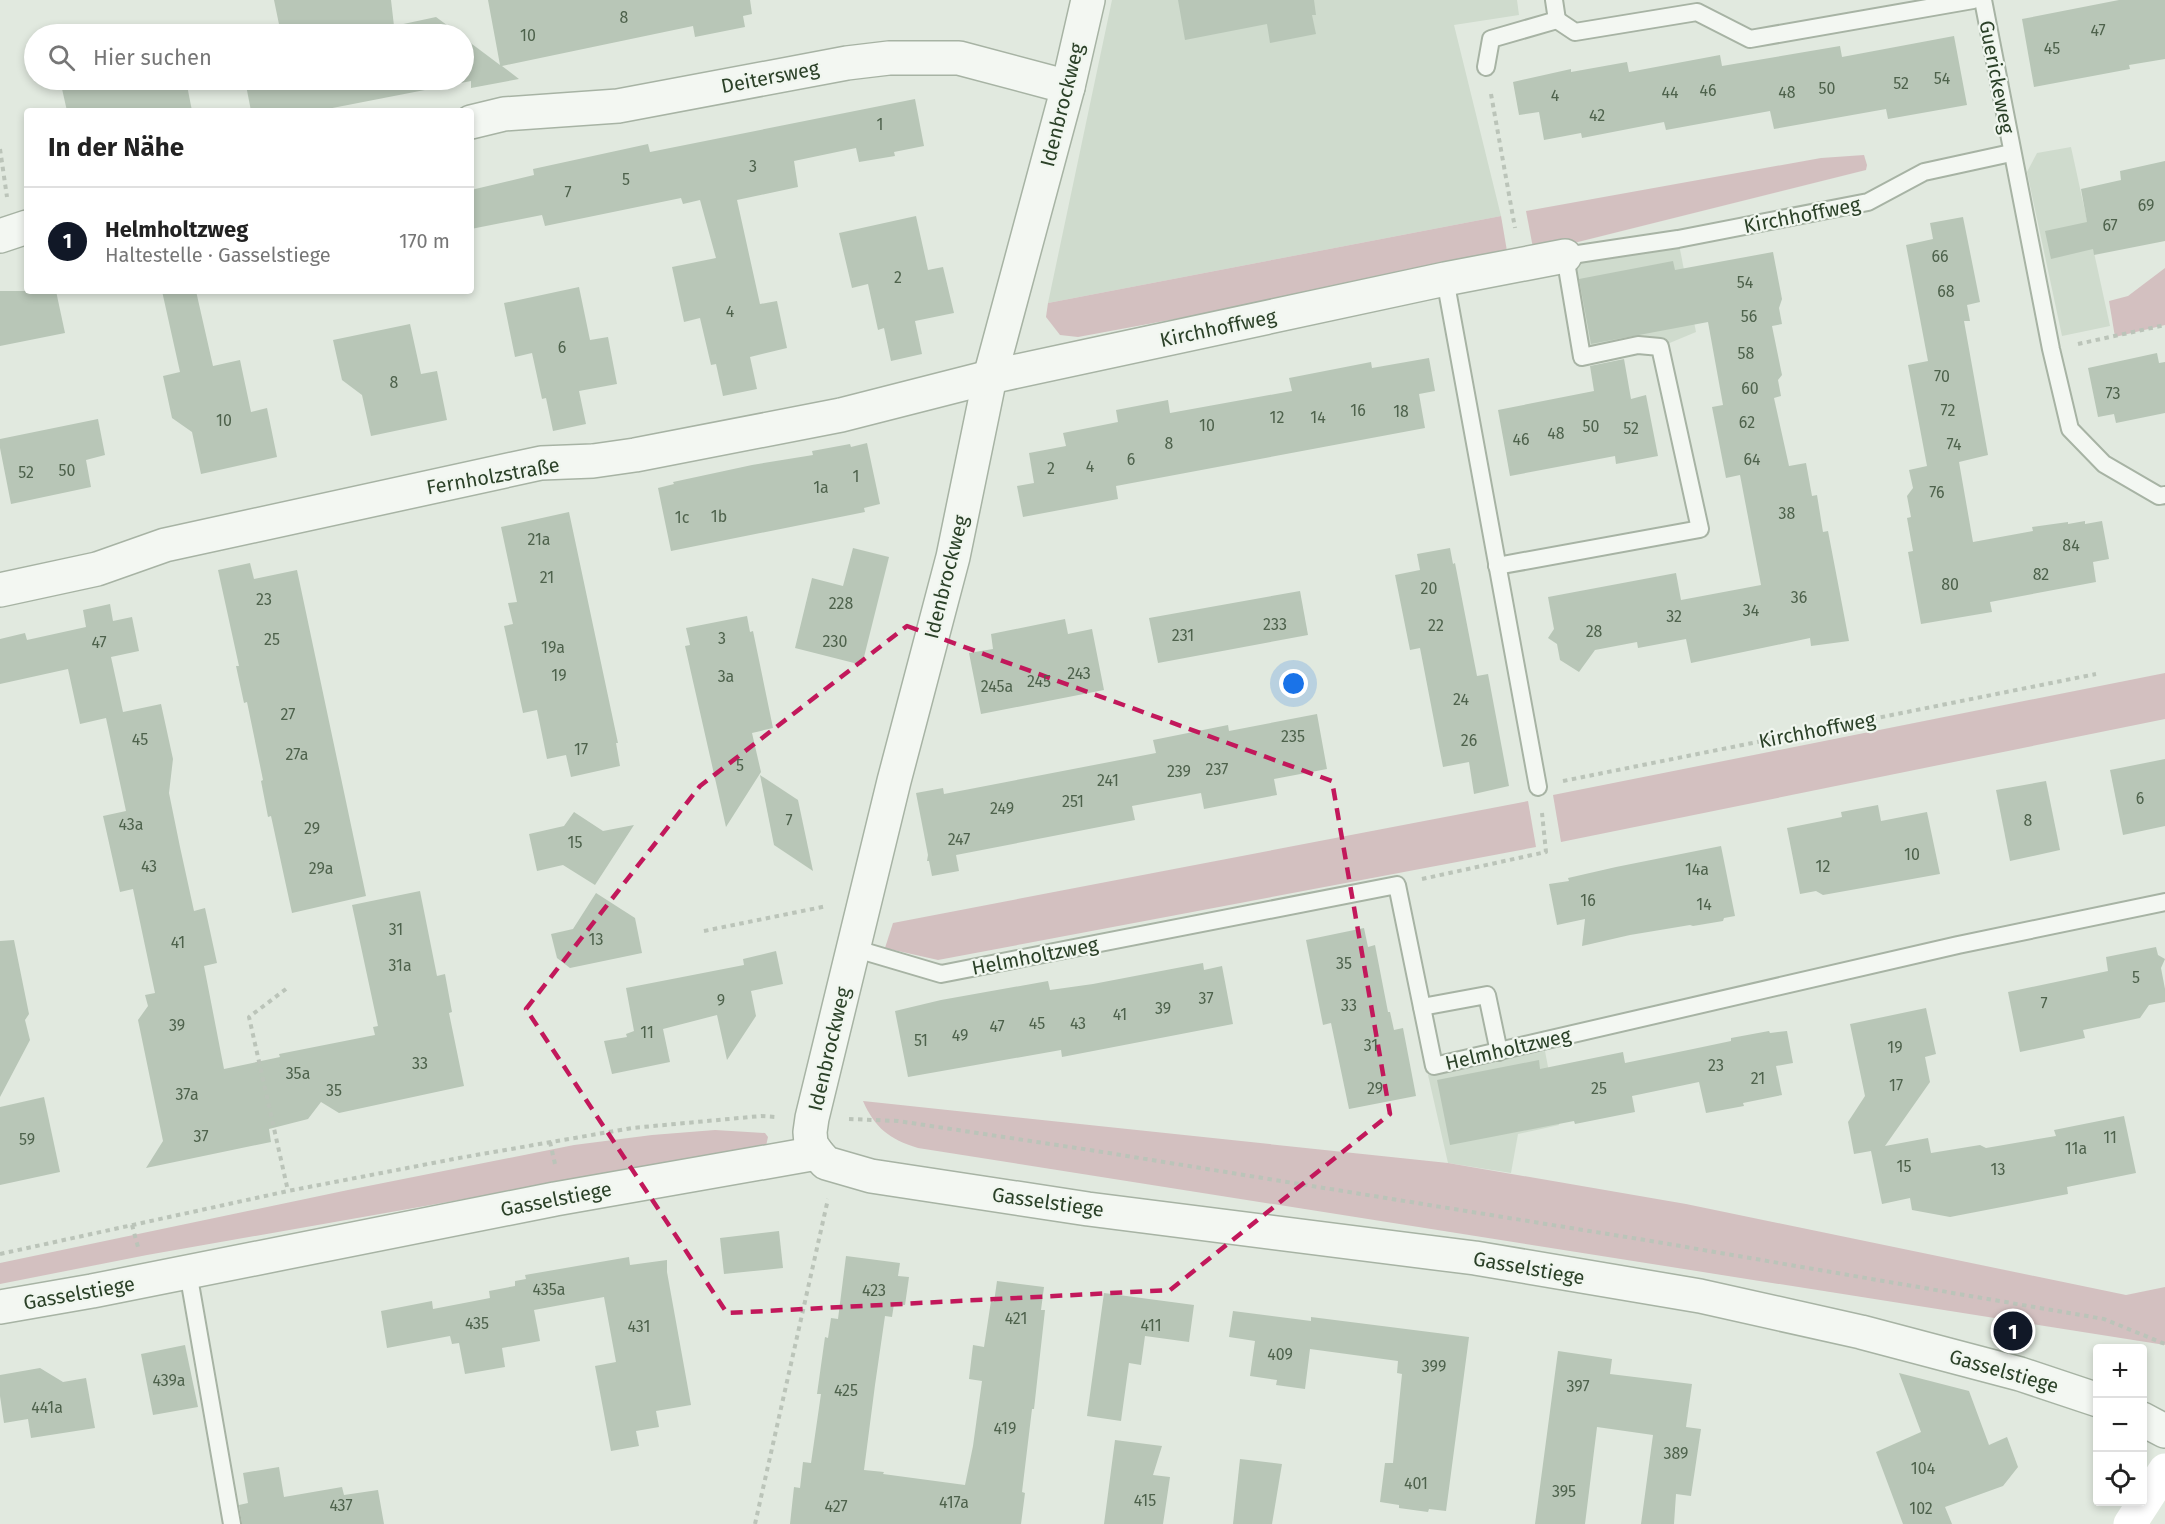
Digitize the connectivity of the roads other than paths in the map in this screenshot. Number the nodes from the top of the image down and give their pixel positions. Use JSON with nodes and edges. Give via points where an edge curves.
{"nodes":[{"id":1,"x":1088,"y":0,"type":"edge"},
{"id":2,"x":1554,"y":0,"type":"edge"},
{"id":3,"x":1973,"y":0,"type":"edge"},
{"id":4,"x":1983,"y":0,"type":"edge"},
{"id":5,"x":1557,"y":20,"type":"junction"},
{"id":6,"x":1486,"y":67,"type":"road end"},
{"id":7,"x":1068,"y":87,"type":"junction"},
{"id":8,"x":474,"y":121,"type":"edge"},
{"id":9,"x":2011,"y":153,"type":"junction"},
{"id":10,"x":1565,"y":256,"type":"junction"},
{"id":11,"x":1445,"y":279,"type":"junction"},
{"id":12,"x":990,"y":377,"type":"junction"},
{"id":13,"x":2165,"y":495,"type":"edge"},
{"id":14,"x":1497,"y":566,"type":"junction"},
{"id":15,"x":0,"y":590,"type":"edge"},
{"id":16,"x":1538,"y":787,"type":"road end"},
{"id":17,"x":2165,"y":902,"type":"edge"},
{"id":18,"x":853,"y":948,"type":"junction"},
{"id":19,"x":1422,"y":1007,"type":"junction"},
{"id":20,"x":1499,"y":1052,"type":"junction"},
{"id":21,"x":826,"y":1160,"type":"junction"},
{"id":22,"x":188,"y":1272,"type":"junction"},
{"id":23,"x":0,"y":1307,"type":"edge"},
{"id":24,"x":2093,"y":1399,"type":"edge"},
{"id":25,"x":2147,"y":1422,"type":"edge"},
{"id":26,"x":2165,"y":1431,"type":"edge"},
{"id":27,"x":2165,"y":1470,"type":"edge"},
{"id":28,"x":232,"y":1524,"type":"edge"},
{"id":29,"x":2130,"y":1524,"type":"edge"}],
"edges":[{"from":1,"to":7,"type":"street","name":"Idenbrockweg"},
{"from":2,"to":5,"type":"lane"},
{"from":3,"to":5,"type":"lane","name":"Guerickeweg","via":[[1750,39],[1697,12],[1575,32]]},
{"from":4,"to":9,"type":"lane","name":"Guerickeweg"},
{"from":5,"to":6,"type":"lane","via":[[1491,39]]},
{"from":7,"to":8,"type":"street","name":"Deitersweg","via":[[959,58],[889,58],[618,106],[504,114]]},
{"from":7,"to":12,"type":"street","name":"Idenbrockweg"},
{"from":9,"to":10,"type":"lane","name":"Kirchhoffweg","via":[[1924,172],[1868,202]]},
{"from":9,"to":13,"type":"lane","via":[[2070,429],[2104,464],[2159,496]]},
{"from":10,"to":11,"type":"street","name":"Kirchhoffweg"},
{"from":10,"to":14,"type":"lane","via":[[1582,357],[1638,345],[1660,347],[1700,529]]},
{"from":11,"to":12,"type":"street","name":"Kirchhoffweg"},
{"from":11,"to":14,"type":"lane"},
{"from":12,"to":15,"type":"street","name":"Fernholzstraße","via":[[841,415],[635,455],[530,465],[165,545],[97,569]]},
{"from":12,"to":18,"type":"street","name":"Idenbrockweg","via":[[953,557]]},
{"from":14,"to":16,"type":"lane"},
{"from":17,"to":20,"type":"lane","name":"Helmholtzweg","via":[[1946,948]]},
{"from":18,"to":19,"type":"lane","name":"Helmholtzweg","via":[[941,974],[1398,885]]},
{"from":18,"to":21,"type":"street","name":"Idenbrockweg","via":[[812,1118],[811,1144]]},
{"from":19,"to":20,"type":"lane","via":[[1487,995]]},
{"from":19,"to":20,"type":"lane","name":"Helmholtzweg","via":[[1434,1066]]},
{"from":21,"to":22,"type":"street","name":"Gasselstiege","via":[[555,1198]]},
{"from":21,"to":24,"type":"street","name":"Gasselstiege","via":[[871,1176],[1088,1209],[1475,1258],[1700,1296],[1861,1332]]},
{"from":22,"to":23,"type":"street","name":"Gasselstiege"},
{"from":22,"to":28,"type":"lane"},
{"from":25,"to":26,"type":"street"},
{"from":27,"to":29,"type":"street"}]}
